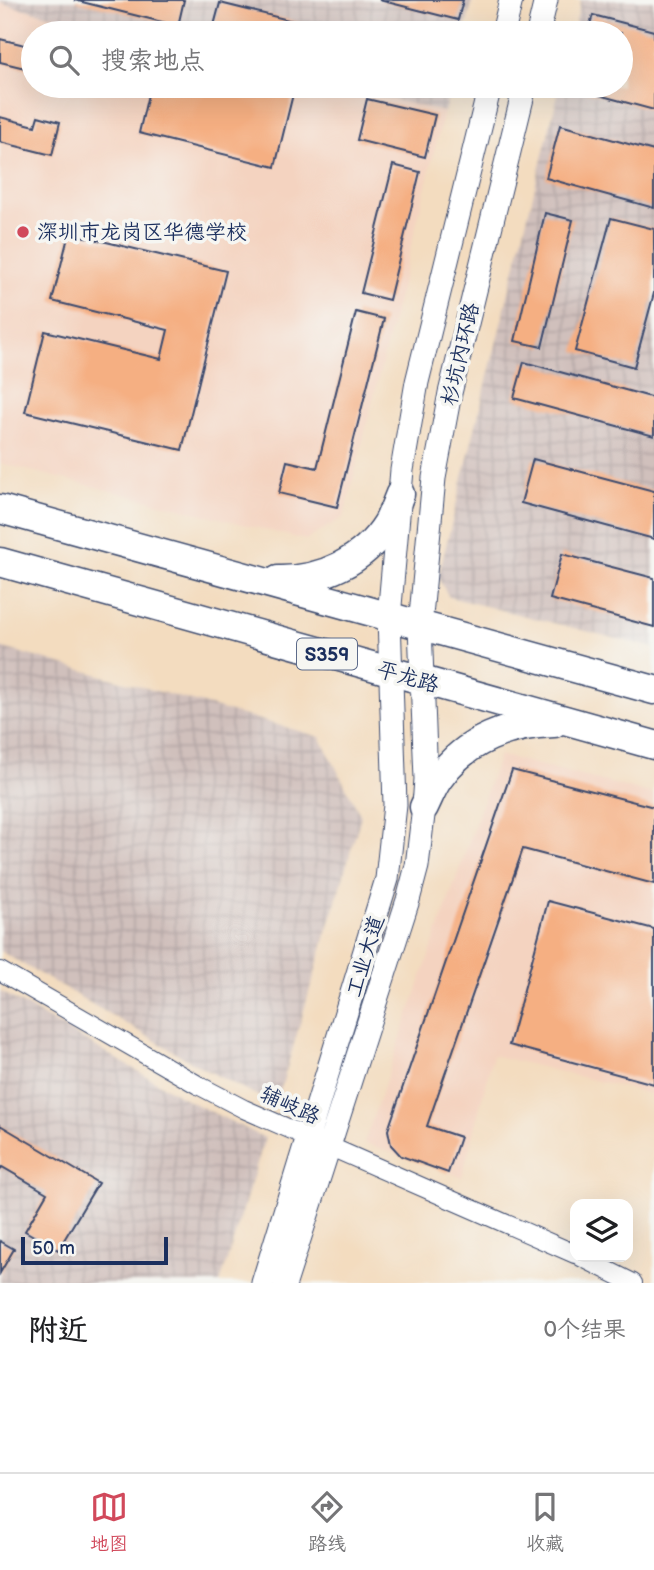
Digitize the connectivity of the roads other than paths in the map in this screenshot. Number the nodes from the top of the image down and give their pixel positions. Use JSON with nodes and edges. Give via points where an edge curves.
{"nodes":[{"id":1,"x":511,"y":0,"type":"edge"},
{"id":2,"x":546,"y":0,"type":"edge"},
{"id":3,"x":506,"y":21,"type":"edge"},
{"id":4,"x":541,"y":21,"type":"edge"},
{"id":5,"x":487,"y":98,"type":"edge"},
{"id":6,"x":522,"y":98,"type":"edge"},
{"id":7,"x":400,"y":494,"type":"junction"},
{"id":8,"x":0,"y":509,"type":"edge"},
{"id":9,"x":0,"y":562,"type":"edge"},
{"id":10,"x":257,"y":580,"type":"junction"},
{"id":11,"x":389,"y":617,"type":"junction"},
{"id":12,"x":421,"y":626,"type":"junction"},
{"id":13,"x":391,"y":672,"type":"junction"},
{"id":14,"x":421,"y":680,"type":"junction"},
{"id":15,"x":654,"y":690,"type":"edge"},
{"id":16,"x":586,"y":726,"type":"junction"},
{"id":17,"x":654,"y":745,"type":"edge"},
{"id":18,"x":424,"y":807,"type":"junction"},
{"id":19,"x":0,"y":971,"type":"edge"},
{"id":20,"x":318,"y":1143,"type":"junction"},
{"id":21,"x":570,"y":1252,"type":"edge"},
{"id":22,"x":591,"y":1262,"type":"edge"},
{"id":23,"x":263,"y":1283,"type":"edge"},
{"id":24,"x":285,"y":1283,"type":"edge"},
{"id":25,"x":633,"y":1283,"type":"edge"}],
"edges":[{"from":1,"to":3,"type":"street"},
{"from":2,"to":4,"type":"street"},
{"from":5,"to":7,"type":"street","name":"杉坑内环路","via":[[417,382]]},
{"from":6,"to":12,"type":"street","name":"杉坑内环路","via":[[450,393],[434,478]]},
{"from":7,"to":10,"type":"main road","via":[[372,544],[351,561],[293,580]]},
{"from":7,"to":11,"type":"street","name":"杉坑内环路"},
{"from":8,"to":10,"type":"main road","number":"S359"},
{"from":9,"to":13,"type":"main road","name":"平龙路","number":"S359"},
{"from":10,"to":11,"type":"main road","number":"S359"},
{"from":11,"to":12,"type":"main road","number":"S359"},
{"from":11,"to":13,"type":"street","name":"工业大道"},
{"from":12,"to":14,"type":"street","name":"工业大道"},
{"from":12,"to":15,"type":"main road","number":"S359"},
{"from":13,"to":14,"type":"main road","name":"平龙路","number":"S359"},
{"from":13,"to":20,"type":"street","name":"工业大道","via":[[395,777],[391,854]]},
{"from":14,"to":16,"type":"main road","name":"平龙路","number":"S359"},
{"from":14,"to":18,"type":"street","name":"工业大道"},
{"from":16,"to":17,"type":"main road","name":"平龙路","number":"S359"},
{"from":16,"to":18,"type":"main road","via":[[536,724],[489,736],[453,761]]},
{"from":18,"to":20,"type":"street","name":"工业大道","via":[[408,900]]},
{"from":19,"to":20,"type":"street","name":"辅岐路","via":[[198,1085]]},
{"from":20,"to":21,"type":"street","name":"辅岐路"},
{"from":20,"to":23,"type":"street","name":"工业大道"},
{"from":20,"to":24,"type":"street","name":"工业大道"},
{"from":22,"to":25,"type":"street"}]}
